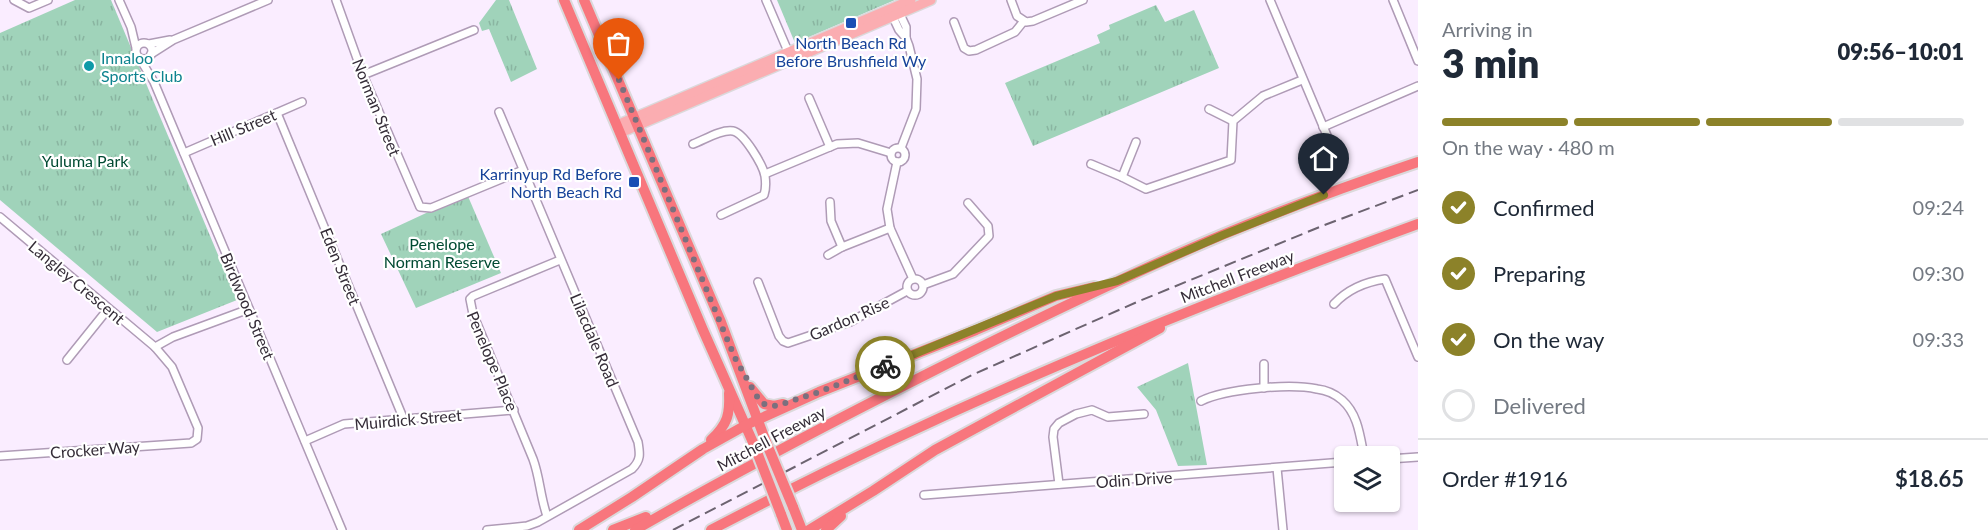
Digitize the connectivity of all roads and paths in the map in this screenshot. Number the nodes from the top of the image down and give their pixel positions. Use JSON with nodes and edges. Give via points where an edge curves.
{"nodes":[{"id":1,"x":48,"y":0,"type":"edge"},
{"id":2,"x":119,"y":0,"type":"edge"},
{"id":3,"x":268,"y":0,"type":"edge"},
{"id":4,"x":564,"y":0,"type":"edge"},
{"id":5,"x":584,"y":0,"type":"edge"},
{"id":6,"x":766,"y":0,"type":"edge"},
{"id":7,"x":911,"y":0,"type":"edge"},
{"id":8,"x":931,"y":0,"type":"edge"},
{"id":9,"x":1011,"y":0,"type":"edge"},
{"id":10,"x":1083,"y":0,"type":"edge"},
{"id":11,"x":1270,"y":0,"type":"edge"},
{"id":12,"x":1393,"y":0,"type":"edge"},
{"id":13,"x":14,"y":1,"type":"edge"},
{"id":14,"x":336,"y":1,"type":"edge"},
{"id":15,"x":895,"y":11,"type":"junction"},
{"id":16,"x":954,"y":22,"type":"dead end"},
{"id":17,"x":1023,"y":22,"type":"junction"},
{"id":18,"x":131,"y":27,"type":"junction"},
{"id":19,"x":474,"y":30,"type":"dead end"},
{"id":20,"x":173,"y":40,"type":"junction"},
{"id":21,"x":147,"y":43,"type":"junction"},
{"id":22,"x":136,"y":48,"type":"junction"},
{"id":23,"x":151,"y":55,"type":"junction"},
{"id":24,"x":790,"y":56,"type":"junction"},
{"id":25,"x":140,"y":59,"type":"junction"},
{"id":26,"x":1418,"y":61,"type":"edge"},
{"id":27,"x":363,"y":75,"type":"junction"},
{"id":28,"x":1302,"y":80,"type":"junction"},
{"id":29,"x":154,"y":82,"type":"junction"},
{"id":30,"x":1418,"y":86,"type":"edge"},
{"id":31,"x":809,"y":98,"type":"dead end"},
{"id":32,"x":302,"y":102,"type":"dead end"},
{"id":33,"x":1209,"y":109,"type":"dead end"},
{"id":34,"x":499,"y":112,"type":"dead end"},
{"id":35,"x":278,"y":113,"type":"junction"},
{"id":36,"x":636,"y":121,"type":"junction"},
{"id":37,"x":1233,"y":121,"type":"junction"},
{"id":38,"x":1323,"y":127,"type":"junction"},
{"id":39,"x":618,"y":129,"type":"junction"},
{"id":40,"x":1136,"y":142,"type":"dead end"},
{"id":41,"x":693,"y":144,"type":"dead end"},
{"id":42,"x":1330,"y":145,"type":"dead end"},
{"id":43,"x":830,"y":147,"type":"junction"},
{"id":44,"x":901,"y":148,"type":"junction"},
{"id":45,"x":184,"y":153,"type":"junction"},
{"id":46,"x":891,"y":153,"type":"junction"},
{"id":47,"x":897,"y":162,"type":"junction"},
{"id":48,"x":1418,"y":162,"type":"edge"},
{"id":49,"x":1091,"y":164,"type":"dead end"},
{"id":50,"x":523,"y":170,"type":"junction"},
{"id":51,"x":765,"y":174,"type":"junction"},
{"id":52,"x":1122,"y":177,"type":"junction"},
{"id":53,"x":830,"y":202,"type":"dead end"},
{"id":54,"x":968,"y":203,"type":"dead end"},
{"id":55,"x":721,"y":215,"type":"dead end"},
{"id":56,"x":0,"y":217,"type":"edge"},
{"id":57,"x":6,"y":223,"type":"junction"},
{"id":58,"x":1418,"y":224,"type":"edge"},
{"id":59,"x":890,"y":228,"type":"junction"},
{"id":60,"x":0,"y":231,"type":"edge"},
{"id":61,"x":842,"y":247,"type":"junction"},
{"id":62,"x":828,"y":255,"type":"dead end"},
{"id":63,"x":560,"y":260,"type":"junction"},
{"id":64,"x":913,"y":279,"type":"junction"},
{"id":65,"x":1117,"y":281,"type":"junction"},
{"id":66,"x":758,"y":282,"type":"dead end"},
{"id":67,"x":923,"y":285,"type":"junction"},
{"id":68,"x":907,"y":291,"type":"junction"},
{"id":69,"x":1334,"y":304,"type":"dead end"},
{"id":70,"x":1199,"y":306,"type":"junction"},
{"id":71,"x":108,"y":309,"type":"junction"},
{"id":72,"x":249,"y":309,"type":"junction"},
{"id":73,"x":721,"y":322,"type":"junction"},
{"id":74,"x":703,"y":330,"type":"junction"},
{"id":75,"x":1415,"y":343,"type":"edge"},
{"id":76,"x":155,"y":347,"type":"junction"},
{"id":77,"x":1418,"y":357,"type":"edge"},
{"id":78,"x":735,"y":358,"type":"junction"},
{"id":79,"x":67,"y":360,"type":"dead end"},
{"id":80,"x":1264,"y":364,"type":"dead end"},
{"id":81,"x":730,"y":387,"type":"junction"},
{"id":82,"x":1264,"y":388,"type":"junction"},
{"id":83,"x":819,"y":392,"type":"junction"},
{"id":84,"x":1201,"y":401,"type":"dead end"},
{"id":85,"x":514,"y":410,"type":"junction"},
{"id":86,"x":1144,"y":414,"type":"dead end"},
{"id":87,"x":404,"y":420,"type":"junction"},
{"id":88,"x":758,"y":420,"type":"junction"},
{"id":89,"x":746,"y":425,"type":"junction"},
{"id":90,"x":305,"y":441,"type":"junction"},
{"id":91,"x":191,"y":443,"type":"joint"},
{"id":92,"x":1362,"y":446,"type":"edge"},
{"id":93,"x":703,"y":449,"type":"junction"},
{"id":94,"x":0,"y":456,"type":"edge"},
{"id":95,"x":1418,"y":457,"type":"edge"},
{"id":96,"x":1400,"y":458,"type":"edge"},
{"id":97,"x":1334,"y":463,"type":"edge"},
{"id":98,"x":1276,"y":468,"type":"junction"},
{"id":99,"x":1059,"y":484,"type":"junction"},
{"id":100,"x":924,"y":495,"type":"dead end"},
{"id":101,"x":859,"y":500,"type":"junction"},
{"id":102,"x":678,"y":505,"type":"junction"},
{"id":103,"x":547,"y":516,"type":"junction"},
{"id":104,"x":342,"y":530,"type":"edge"},
{"id":105,"x":488,"y":530,"type":"edge"},
{"id":106,"x":579,"y":530,"type":"edge"},
{"id":107,"x":613,"y":530,"type":"edge"},
{"id":108,"x":635,"y":530,"type":"edge"},
{"id":109,"x":711,"y":530,"type":"edge"},
{"id":110,"x":787,"y":530,"type":"edge"},
{"id":111,"x":802,"y":530,"type":"edge"},
{"id":112,"x":809,"y":530,"type":"edge"},
{"id":113,"x":826,"y":530,"type":"edge"},
{"id":114,"x":1283,"y":530,"type":"edge"}],
"edges":[{"from":1,"to":13,"type":"street","via":[[29,8]]},
{"from":2,"to":18,"type":"street"},
{"from":3,"to":20,"type":"street"},
{"from":4,"to":39,"type":"highway"},
{"from":5,"to":36,"type":"highway"},
{"from":6,"to":24,"type":"street"},
{"from":7,"to":15,"type":"main road"},
{"from":8,"to":15,"type":"main road"},
{"from":9,"to":17,"type":"street"},
{"from":10,"to":17,"type":"street"},
{"from":11,"to":28,"type":"street"},
{"from":12,"to":26,"type":"street"},
{"from":14,"to":27,"type":"street","name":"Norman Street"},
{"from":15,"to":24,"type":"main road"},
{"from":15,"to":44,"type":"street","via":[[906,27],[918,94]]},
{"from":16,"to":17,"type":"street","via":[[964,48],[969,51],[1015,32]]},
{"from":18,"to":21,"type":"street"},
{"from":18,"to":22,"type":"street"},
{"from":19,"to":27,"type":"street"},
{"from":20,"to":21,"type":"street"},
{"from":20,"to":23,"type":"street"},
{"from":21,"to":22,"type":"street"},
{"from":21,"to":23,"type":"street"},
{"from":22,"to":25,"type":"street"},
{"from":23,"to":25,"type":"street"},
{"from":23,"to":29,"type":"street","name":"Birdwood Street"},
{"from":24,"to":36,"type":"main road"},
{"from":25,"to":29,"type":"street","name":"Birdwood Street"},
{"from":27,"to":50,"type":"street","name":"Norman Street","via":[[423,208]]},
{"from":28,"to":37,"type":"street","via":[[1263,96]]},
{"from":28,"to":38,"type":"street"},
{"from":29,"to":45,"type":"street","name":"Birdwood Street"},
{"from":30,"to":38,"type":"street"},
{"from":31,"to":43,"type":"street"},
{"from":32,"to":35,"type":"street","name":"Hill Street"},
{"from":33,"to":37,"type":"street"},
{"from":34,"to":50,"type":"street","name":"Lilacdale Road"},
{"from":35,"to":45,"type":"street","name":"Hill Street"},
{"from":35,"to":87,"type":"street","name":"Eden Street"},
{"from":36,"to":39,"type":"main road"},
{"from":36,"to":73,"type":"highway"},
{"from":37,"to":52,"type":"street","via":[[1231,160],[1146,189]]},
{"from":38,"to":42,"type":"street"},
{"from":39,"to":74,"type":"highway"},
{"from":40,"to":52,"type":"street"},
{"from":41,"to":51,"type":"street","via":[[734,131],[743,136]]},
{"from":43,"to":46,"type":"street","via":[[858,143]]},
{"from":43,"to":51,"type":"street"},
{"from":44,"to":46,"type":"street"},
{"from":44,"to":47,"type":"street","via":[[905,157]]},
{"from":45,"to":72,"type":"street","name":"Birdwood Street"},
{"from":46,"to":47,"type":"street"},
{"from":47,"to":59,"type":"street","via":[[887,209]]},
{"from":48,"to":65,"type":"highway","name":"Mitchell Freeway","via":[[1324,195]]},
{"from":49,"to":52,"type":"street"},
{"from":50,"to":63,"type":"street","name":"Lilacdale Road"},
{"from":51,"to":55,"type":"street","via":[[764,195]]},
{"from":53,"to":61,"type":"street","via":[[831,221]]},
{"from":54,"to":67,"type":"street","via":[[988,226],[989,236],[953,274]]},
{"from":56,"to":57,"type":"street","name":"Langley Crescent"},
{"from":57,"to":60,"type":"street"},
{"from":57,"to":71,"type":"street","name":"Langley Crescent"},
{"from":58,"to":70,"type":"highway","name":"Mitchell Freeway"},
{"from":59,"to":61,"type":"street"},
{"from":59,"to":64,"type":"street"},
{"from":61,"to":62,"type":"street"},
{"from":63,"to":85,"type":"street","name":"Penelope Place","via":[[470,299]]},
{"from":63,"to":103,"type":"street","name":"Lilacdale Road","via":[[638,442],[640,457],[632,469]]},
{"from":64,"to":67,"type":"street"},
{"from":64,"to":68,"type":"street"},
{"from":65,"to":83,"type":"highway","via":[[1056,296]]},
{"from":65,"to":102,"type":"highway","name":"Mitchell Freeway","via":[[872,402]]},
{"from":66,"to":68,"type":"street","name":"Gardon Rise","via":[[779,336],[788,343],[850,321]]},
{"from":67,"to":68,"type":"street","via":[[918,294]]},
{"from":69,"to":75,"type":"street","via":[[1344,292],[1385,279]]},
{"from":70,"to":101,"type":"highway","via":[[935,450]]},
{"from":70,"to":109,"type":"highway","name":"Mitchell Freeway","via":[[887,441]]},
{"from":71,"to":76,"type":"street","name":"Langley Crescent"},
{"from":71,"to":79,"type":"street"},
{"from":72,"to":76,"type":"street"},
{"from":72,"to":90,"type":"street","name":"Birdwood Street"},
{"from":73,"to":74,"type":"highway"},
{"from":73,"to":78,"type":"highway"},
{"from":74,"to":81,"type":"highway"},
{"from":75,"to":77,"type":"street"},
{"from":76,"to":91,"type":"street","name":"Langley Crescent","via":[[172,367],[198,428],[197,439]]},
{"from":78,"to":83,"type":"highway","via":[[764,404],[774,406]]},
{"from":78,"to":88,"type":"highway"},
{"from":80,"to":82,"type":"street"},
{"from":81,"to":89,"type":"highway"},
{"from":81,"to":93,"type":"highway","via":[[730,407],[724,425]]},
{"from":82,"to":84,"type":"street"},
{"from":82,"to":92,"type":"street","via":[[1316,389],[1335,395],[1355,419]]},
{"from":83,"to":88,"type":"highway"},
{"from":85,"to":87,"type":"street","name":"Muirdick Street"},
{"from":85,"to":103,"type":"street","name":"Penelope Place","via":[[538,474]]},
{"from":86,"to":99,"type":"street","via":[[1108,417],[1092,410],[1059,423],[1053,437]]},
{"from":87,"to":90,"type":"street","name":"Muirdick Street","via":[[344,424]]},
{"from":88,"to":89,"type":"highway"},
{"from":88,"to":111,"type":"highway","bridge":true},
{"from":89,"to":93,"type":"highway"},
{"from":89,"to":110,"type":"highway","bridge":true},
{"from":90,"to":104,"type":"street","name":"Birdwood Street"},
{"from":91,"to":94,"type":"street","name":"Crocker Way"},
{"from":93,"to":106,"type":"highway"},
{"from":95,"to":96,"type":"street"},
{"from":97,"to":98,"type":"street","name":"Odin Drive"},
{"from":98,"to":99,"type":"street","name":"Odin Drive"},
{"from":98,"to":114,"type":"street"},
{"from":99,"to":100,"type":"street","name":"Odin Drive"},
{"from":101,"to":112,"type":"highway"},
{"from":101,"to":113,"type":"highway"},
{"from":102,"to":107,"type":"highway"},
{"from":102,"to":108,"type":"highway","name":"Mitchell Freeway"},
{"from":103,"to":105,"type":"street","name":"Lilacdale Road","via":[[527,526]]}]}
